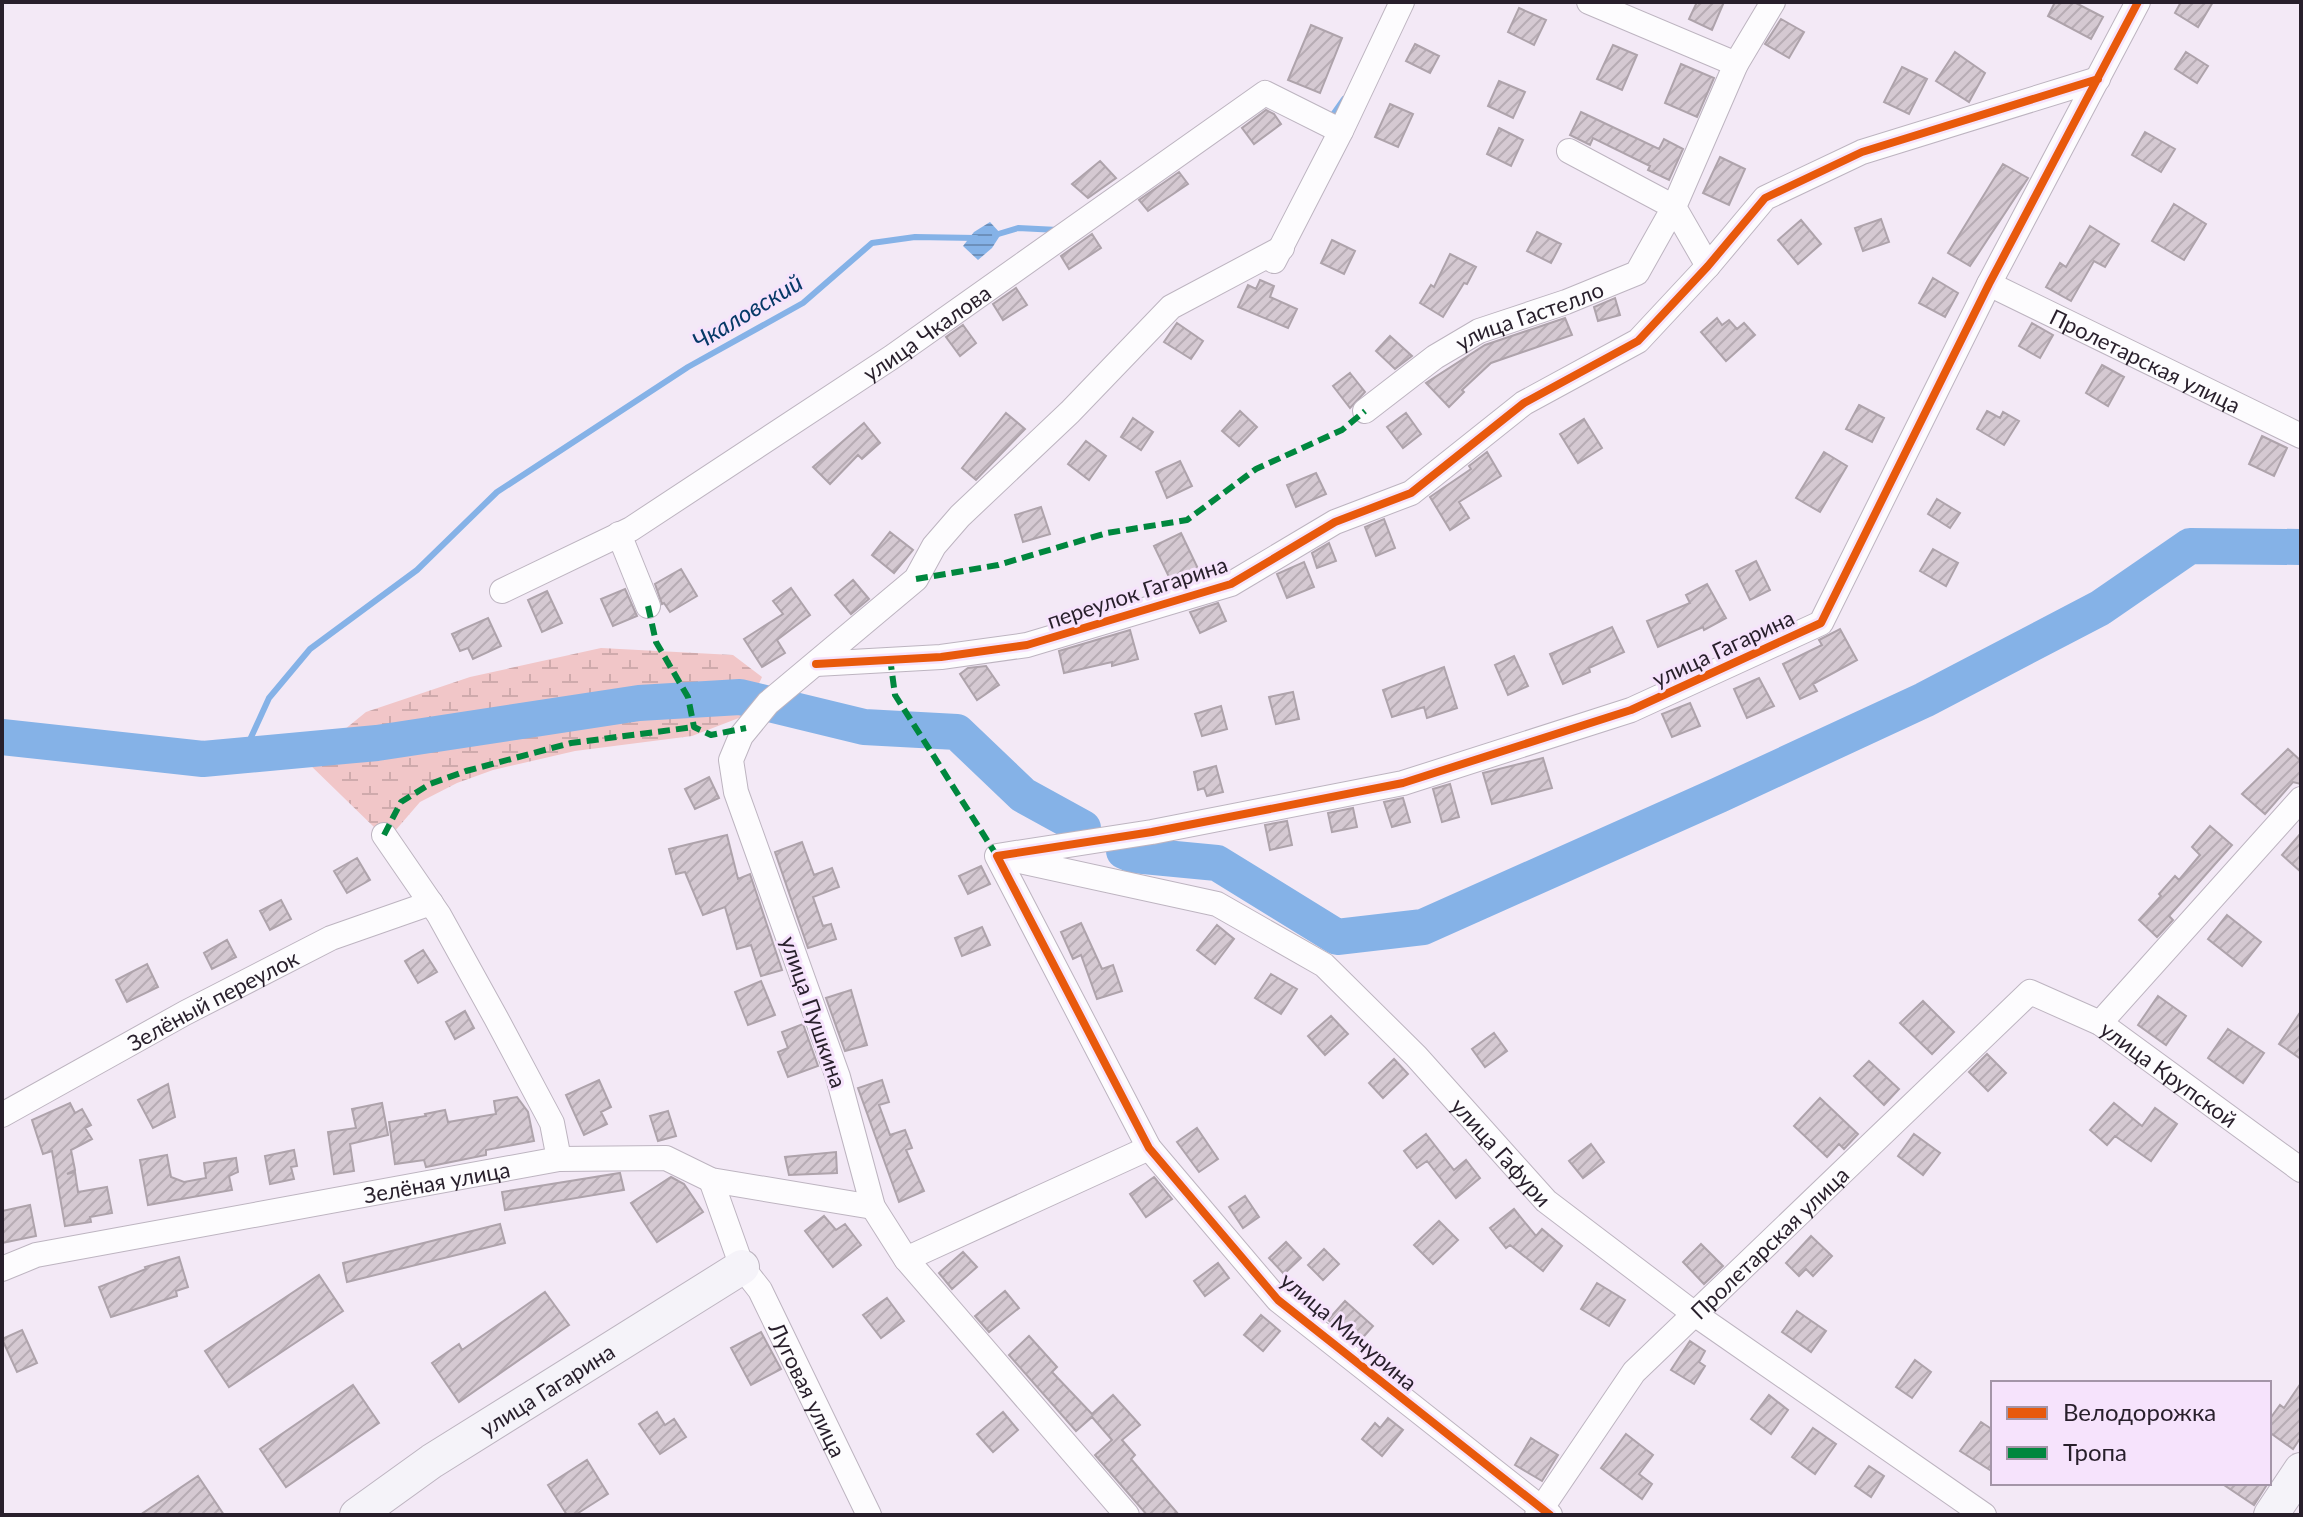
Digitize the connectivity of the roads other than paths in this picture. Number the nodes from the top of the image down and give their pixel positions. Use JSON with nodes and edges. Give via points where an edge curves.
{"nodes":[{"id":1,"x":1402,"y":2,"type":"edge"},
{"id":2,"x":1589,"y":2,"type":"edge"},
{"id":3,"x":1773,"y":2,"type":"edge"},
{"id":4,"x":2138,"y":2,"type":"edge"},
{"id":5,"x":1736,"y":64,"type":"junction"},
{"id":6,"x":2098,"y":79,"type":"junction"},
{"id":7,"x":1341,"y":131,"type":"junction"},
{"id":8,"x":1569,"y":151,"type":"dead end"},
{"id":9,"x":1674,"y":207,"type":"junction"},
{"id":10,"x":1282,"y":248,"type":"junction"},
{"id":11,"x":1708,"y":266,"type":"junction"},
{"id":12,"x":1266,"y":273,"type":"dead end"},
{"id":13,"x":1989,"y":284,"type":"junction"},
{"id":14,"x":1365,"y":411,"type":"dead end"},
{"id":15,"x":2301,"y":436,"type":"edge"},
{"id":16,"x":619,"y":534,"type":"junction"},
{"id":17,"x":502,"y":591,"type":"dead end"},
{"id":18,"x":648,"y":606,"type":"dead end"},
{"id":19,"x":816,"y":664,"type":"junction"},
{"id":20,"x":2301,"y":799,"type":"edge"},
{"id":21,"x":384,"y":835,"type":"dead end"},
{"id":22,"x":997,"y":856,"type":"junction"},
{"id":23,"x":431,"y":903,"type":"junction"},
{"id":24,"x":2030,"y":992,"type":"joint"},
{"id":25,"x":2100,"y":1023,"type":"junction"},
{"id":26,"x":2,"y":1115,"type":"edge"},
{"id":27,"x":1149,"y":1148,"type":"junction"},
{"id":28,"x":559,"y":1159,"type":"junction"},
{"id":29,"x":2301,"y":1170,"type":"edge"},
{"id":30,"x":711,"y":1180,"type":"junction"},
{"id":31,"x":873,"y":1207,"type":"junction"},
{"id":32,"x":906,"y":1259,"type":"junction"},
{"id":33,"x":742,"y":1267,"type":"junction"},
{"id":34,"x":2,"y":1269,"type":"edge"},
{"id":35,"x":1696,"y":1315,"type":"junction"},
{"id":36,"x":2301,"y":1470,"type":"edge"},
{"id":37,"x":1543,"y":1513,"type":"edge"},
{"id":38,"x":357,"y":1515,"type":"edge"},
{"id":39,"x":869,"y":1515,"type":"edge"},
{"id":40,"x":1127,"y":1515,"type":"edge"},
{"id":41,"x":1984,"y":1515,"type":"edge"},
{"id":42,"x":2271,"y":1515,"type":"edge"}],
"edges":[{"from":1,"to":7,"type":"street"},
{"from":2,"to":5,"type":"street"},
{"from":3,"to":5,"type":"street","name":"улица Гастелло"},
{"from":4,"to":6,"type":"street","name":"улица Гагарина"},
{"from":5,"to":9,"type":"street","name":"улица Гастелло"},
{"from":6,"to":11,"type":"street","name":"переулок Гагарина","via":[[1862,152],[1765,198]]},
{"from":6,"to":13,"type":"street","name":"улица Гагарина"},
{"from":7,"to":10,"type":"street"},
{"from":7,"to":16,"type":"street","name":"улица Чкалова","via":[[1265,93],[892,357]]},
{"from":8,"to":9,"type":"street"},
{"from":9,"to":11,"type":"street"},
{"from":9,"to":14,"type":"street","name":"улица Гастелло","via":[[1637,273],[1479,331]]},
{"from":10,"to":12,"type":"street"},
{"from":10,"to":19,"type":"street","via":[[1171,307],[960,516],[934,546],[916,579]]},
{"from":11,"to":19,"type":"street","name":"переулок Гагарина","via":[[1638,341],[1524,403],[1411,493],[1335,522],[1231,584],[1027,645],[941,657]]},
{"from":13,"to":15,"type":"street","name":"Пролетарская улица"},
{"from":13,"to":22,"type":"street","name":"улица Гагарина","via":[[1821,623],[1631,710],[1403,783]]},
{"from":16,"to":17,"type":"street","name":"улица Чкалова"},
{"from":16,"to":18,"type":"street"},
{"from":19,"to":31,"type":"street","name":"улица Пушкина","via":[[768,703],[746,728],[731,760],[736,792],[838,1077]]},
{"from":20,"to":25,"type":"street"},
{"from":21,"to":23,"type":"street"},
{"from":22,"to":27,"type":"street","name":"улица Мичурина"},
{"from":22,"to":35,"type":"street","name":"улица Гафури","via":[[1217,904],[1324,965],[1416,1056],[1546,1201]]},
{"from":23,"to":26,"type":"street","name":"Зелёный переулок","via":[[331,938]]},
{"from":23,"to":28,"type":"street","via":[[552,1123]]},
{"from":24,"to":25,"type":"street","name":"улица Крупской"},
{"from":24,"to":35,"type":"street","name":"Пролетарская улица"},
{"from":25,"to":29,"type":"street","name":"улица Крупской"},
{"from":27,"to":32,"type":"street"},
{"from":27,"to":37,"type":"street","name":"улица Мичурина","via":[[1278,1300]]},
{"from":28,"to":30,"type":"street","name":"Зелёная улица","via":[[666,1158]]},
{"from":28,"to":34,"type":"street","name":"Зелёная улица","via":[[36,1255]]},
{"from":30,"to":31,"type":"street","name":"Зелёная улица"},
{"from":30,"to":33,"type":"street","name":"Луговая улица"},
{"from":31,"to":32,"type":"street","name":"улица Пушкина"},
{"from":32,"to":40,"type":"street","name":"улица Пушкина"},
{"from":33,"to":38,"type":"street","name":"улица Гагарина","via":[[432,1461]]},
{"from":33,"to":39,"type":"street","name":"Луговая улица","via":[[777,1323]]},
{"from":35,"to":37,"type":"street","name":"Пролетарская улица","via":[[1634,1372]]},
{"from":35,"to":41,"type":"street","name":"улица Гафури"},
{"from":36,"to":42,"type":"street"}]}
